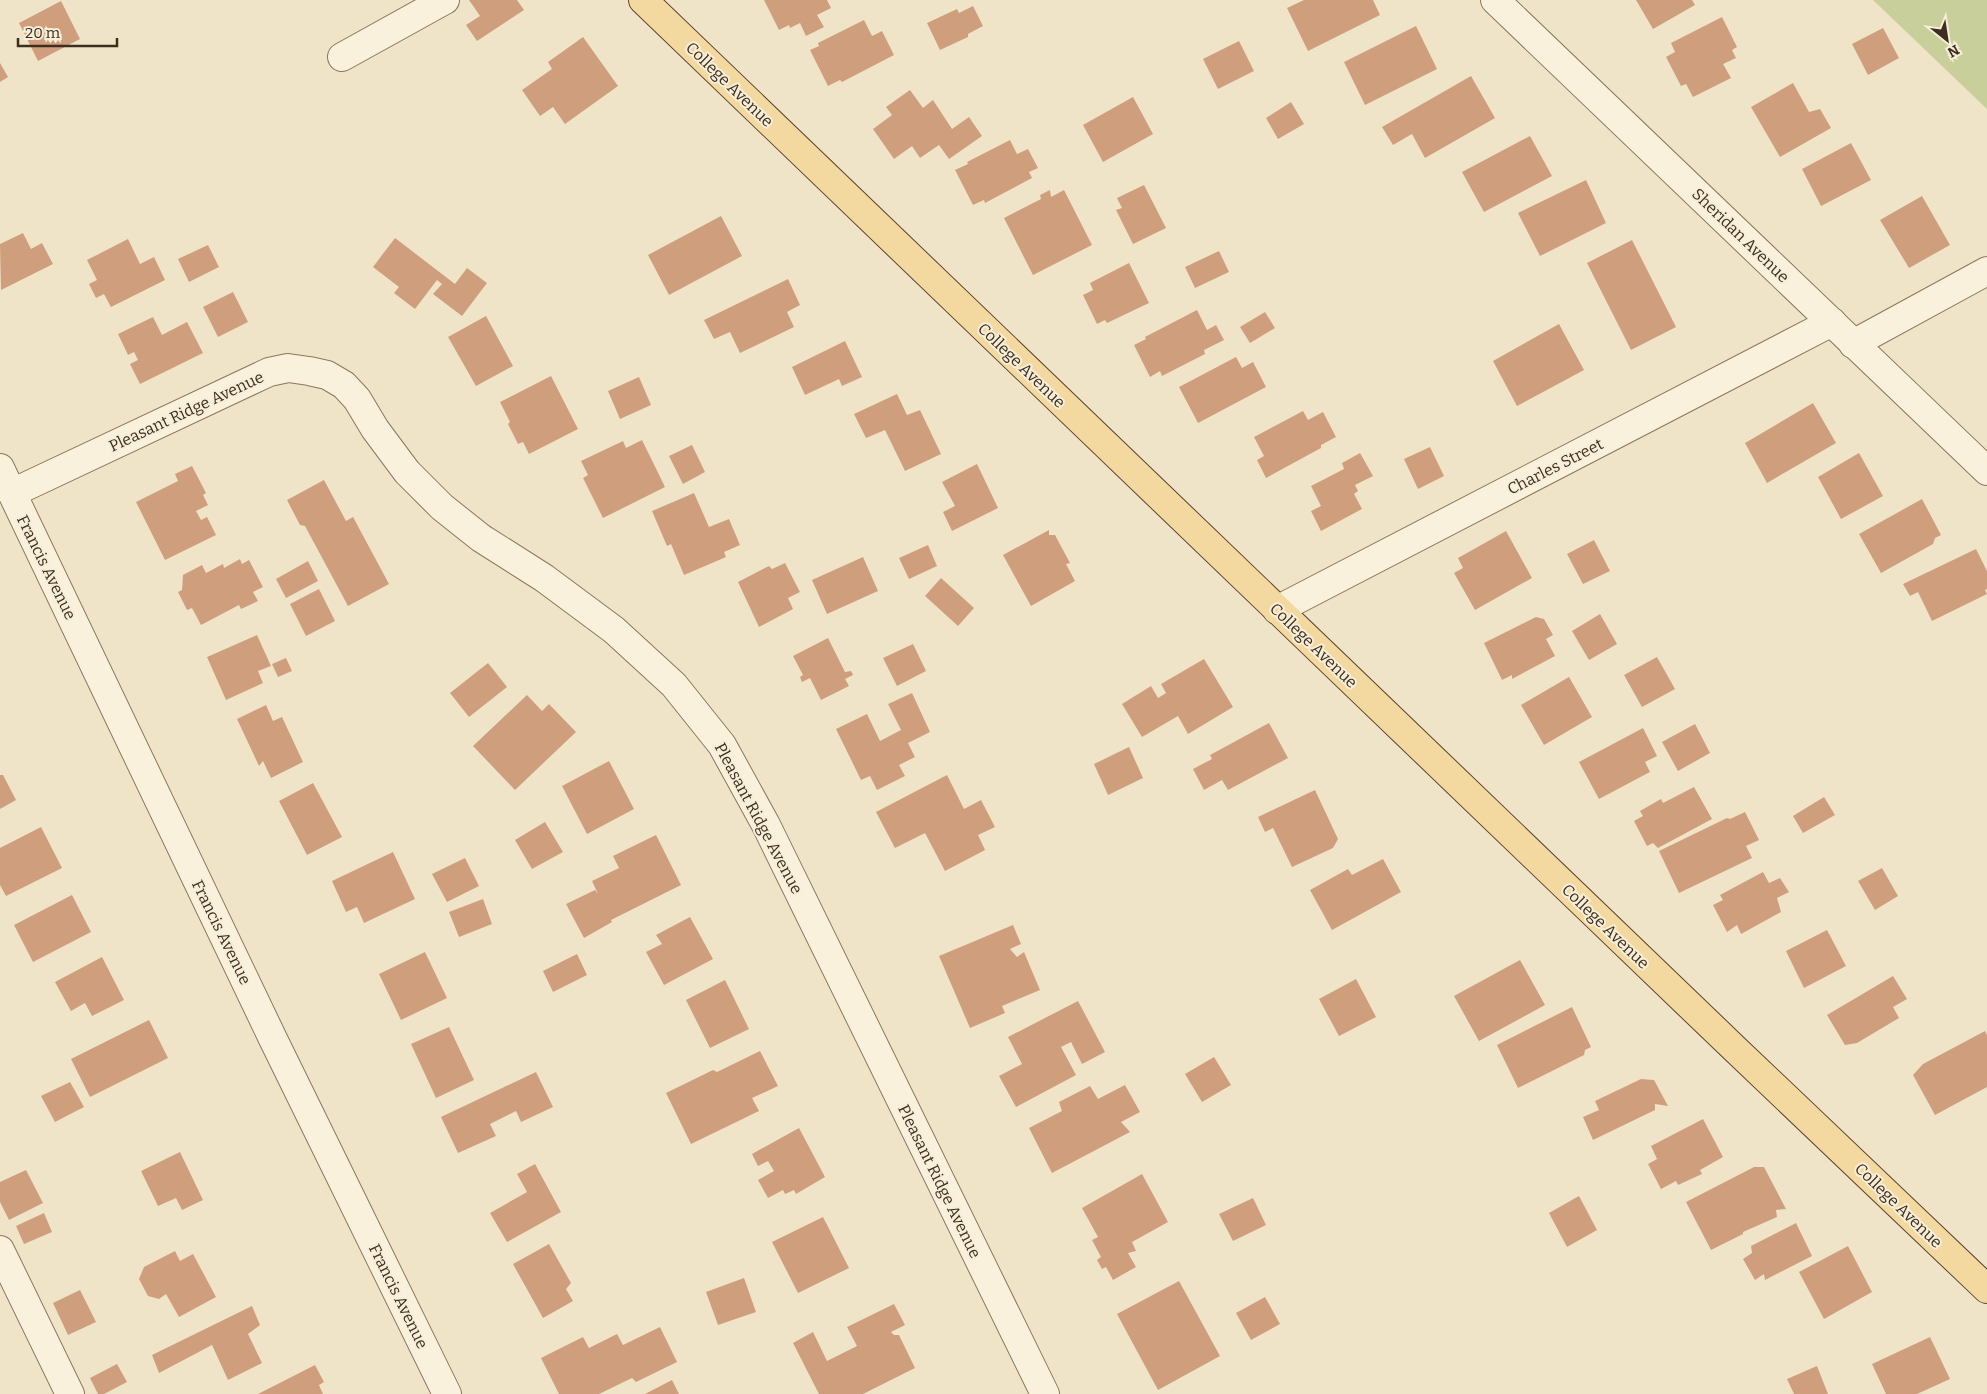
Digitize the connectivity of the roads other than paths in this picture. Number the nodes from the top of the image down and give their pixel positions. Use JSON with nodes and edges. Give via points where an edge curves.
{"nodes":[{"id":1,"x":445,"y":0,"type":"edge"},
{"id":2,"x":643,"y":0,"type":"edge"},
{"id":3,"x":1495,"y":0,"type":"edge"},
{"id":4,"x":342,"y":57,"type":"dead end"},
{"id":5,"x":1987,"y":271,"type":"edge"},
{"id":6,"x":1832,"y":322,"type":"junction"},
{"id":7,"x":1853,"y":344,"type":"junction"},
{"id":8,"x":0,"y":468,"type":"edge"},
{"id":9,"x":1987,"y":471,"type":"edge"},
{"id":10,"x":12,"y":493,"type":"junction"},
{"id":11,"x":1277,"y":610,"type":"junction"},
{"id":12,"x":0,"y":1250,"type":"edge"},
{"id":13,"x":1987,"y":1289,"type":"edge"},
{"id":14,"x":9,"y":1290,"type":"edge"},
{"id":15,"x":70,"y":1394,"type":"edge"},
{"id":16,"x":447,"y":1394,"type":"edge"},
{"id":17,"x":1044,"y":1394,"type":"edge"}],
"edges":[{"from":1,"to":4,"type":"street"},
{"from":2,"to":11,"type":"main road","name":"College Avenue"},
{"from":3,"to":6,"type":"street","name":"Sheridan Avenue"},
{"from":5,"to":7,"type":"street"},
{"from":6,"to":7,"type":"street","name":"Sheridan Avenue"},
{"from":6,"to":11,"type":"street","name":"Charles Street"},
{"from":7,"to":9,"type":"street","name":"Sheridan Avenue"},
{"from":8,"to":10,"type":"street","name":"Francis Avenue"},
{"from":10,"to":16,"type":"street","name":"Francis Avenue"},
{"from":10,"to":17,"type":"street","name":"Pleasant Ridge Avenue","via":[[269,372],[288,368],[310,371],[327,375],[344,385],[407,472],[442,507],[481,538],[544,578],[614,630],[674,685],[722,745],[766,825]]},
{"from":11,"to":13,"type":"main road","name":"College Avenue"},
{"from":12,"to":14,"type":"street"},
{"from":14,"to":15,"type":"street"}]}
